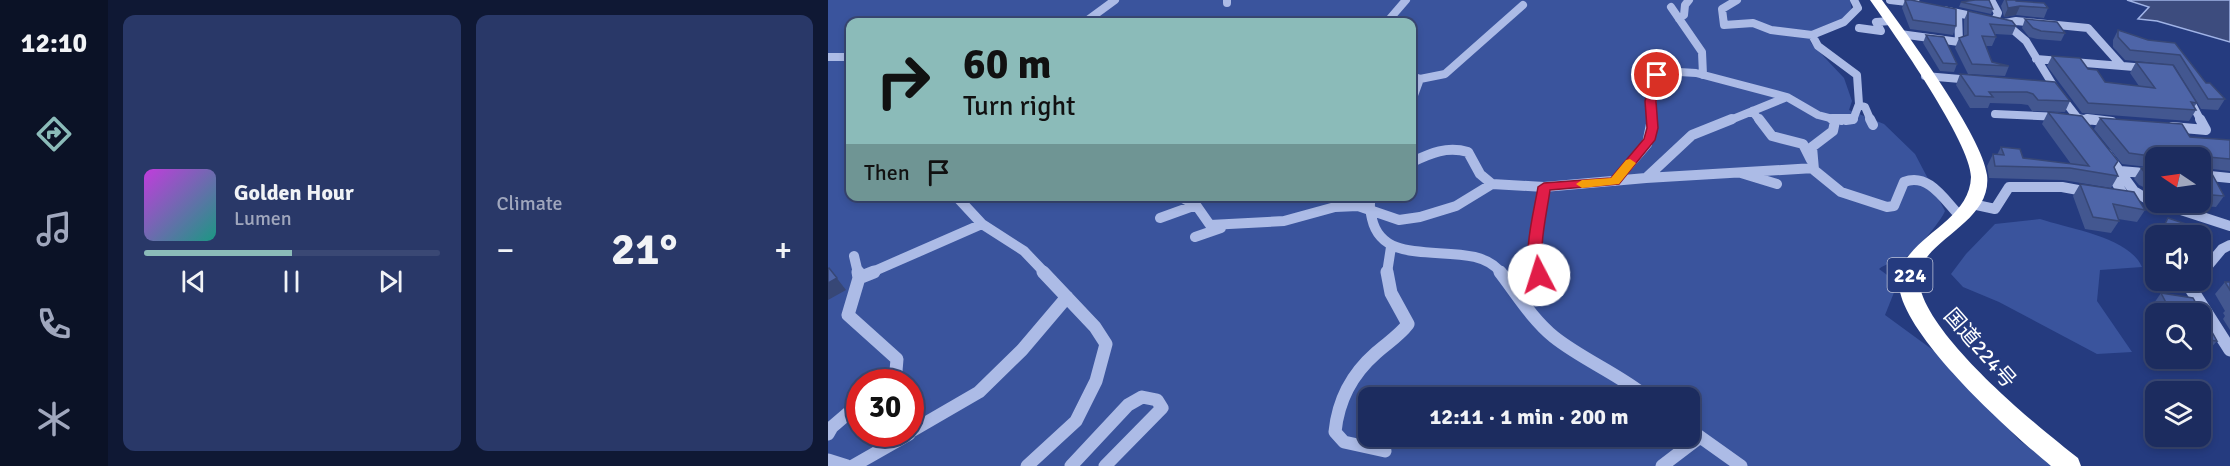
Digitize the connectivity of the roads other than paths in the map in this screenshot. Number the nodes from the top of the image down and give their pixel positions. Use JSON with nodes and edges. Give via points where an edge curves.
{"nodes":[{"id":1,"x":1115,"y":0,"type":"edge"},
{"id":2,"x":1406,"y":0,"type":"edge"},
{"id":3,"x":1688,"y":0,"type":"edge"},
{"id":4,"x":1737,"y":0,"type":"edge"},
{"id":5,"x":1854,"y":0,"type":"edge"},
{"id":6,"x":1876,"y":0,"type":"edge"},
{"id":7,"x":1890,"y":0,"type":"edge"},
{"id":8,"x":1991,"y":0,"type":"edge"},
{"id":9,"x":1522,"y":5,"type":"dead end"},
{"id":10,"x":1927,"y":6,"type":"edge"},
{"id":11,"x":1671,"y":7,"type":"dead end"},
{"id":12,"x":1937,"y":9,"type":"edge"},
{"id":13,"x":1958,"y":14,"type":"junction"},
{"id":14,"x":1090,"y":18,"type":"edge"},
{"id":15,"x":1390,"y":18,"type":"edge"},
{"id":16,"x":1679,"y":19,"type":"junction"},
{"id":17,"x":2000,"y":21,"type":"junction"},
{"id":18,"x":1896,"y":27,"type":"junction"},
{"id":19,"x":1859,"y":28,"type":"dead end"},
{"id":20,"x":1812,"y":35,"type":"junction"},
{"id":21,"x":1946,"y":41,"type":"junction"},
{"id":22,"x":1949,"y":50,"type":"edge"},
{"id":23,"x":828,"y":57,"type":"edge"},
{"id":24,"x":846,"y":57,"type":"edge"},
{"id":25,"x":2036,"y":59,"type":"junction"},
{"id":26,"x":2122,"y":66,"type":"junction"},
{"id":27,"x":1958,"y":68,"type":"edge"},
{"id":28,"x":2161,"y":69,"type":"edge"},
{"id":29,"x":1703,"y":75,"type":"junction"},
{"id":30,"x":1925,"y":76,"type":"junction"},
{"id":31,"x":1416,"y":77,"type":"edge"},
{"id":32,"x":1964,"y":79,"type":"junction"},
{"id":33,"x":1986,"y":81,"type":"edge"},
{"id":34,"x":2042,"y":86,"type":"edge"},
{"id":35,"x":2053,"y":87,"type":"junction"},
{"id":36,"x":2185,"y":91,"type":"edge"},
{"id":37,"x":1416,"y":93,"type":"edge"},
{"id":38,"x":1787,"y":97,"type":"junction"},
{"id":39,"x":1859,"y":105,"type":"junction"},
{"id":40,"x":1752,"y":111,"type":"junction"},
{"id":41,"x":1995,"y":114,"type":"dead end"},
{"id":42,"x":2078,"y":119,"type":"junction"},
{"id":43,"x":1835,"y":121,"type":"junction"},
{"id":44,"x":2125,"y":123,"type":"edge"},
{"id":45,"x":1873,"y":125,"type":"dead end"},
{"id":46,"x":2160,"y":126,"type":"edge"},
{"id":47,"x":2092,"y":136,"type":"edge"},
{"id":48,"x":2099,"y":145,"type":"edge"},
{"id":49,"x":1416,"y":160,"type":"edge"},
{"id":50,"x":1813,"y":165,"type":"junction"},
{"id":51,"x":1736,"y":171,"type":"junction"},
{"id":52,"x":2145,"y":174,"type":"edge"},
{"id":53,"x":2122,"y":175,"type":"junction"},
{"id":54,"x":2211,"y":176,"type":"edge"},
{"id":55,"x":1646,"y":178,"type":"junction"},
{"id":56,"x":2230,"y":178,"type":"edge"},
{"id":57,"x":1615,"y":181,"type":"junction"},
{"id":58,"x":1492,"y":184,"type":"junction"},
{"id":59,"x":1777,"y":184,"type":"dead end"},
{"id":60,"x":1544,"y":187,"type":"junction"},
{"id":61,"x":2096,"y":193,"type":"edge"},
{"id":62,"x":2107,"y":195,"type":"edge"},
{"id":63,"x":961,"y":201,"type":"edge"},
{"id":64,"x":1188,"y":201,"type":"edge"},
{"id":65,"x":1371,"y":201,"type":"edge"},
{"id":66,"x":1196,"y":205,"type":"junction"},
{"id":67,"x":1371,"y":210,"type":"junction"},
{"id":68,"x":1966,"y":210,"type":"junction"},
{"id":69,"x":1160,"y":218,"type":"dead end"},
{"id":70,"x":982,"y":224,"type":"junction"},
{"id":71,"x":1224,"y":226,"type":"junction"},
{"id":72,"x":2230,"y":226,"type":"edge"},
{"id":73,"x":1196,"y":237,"type":"dead end"},
{"id":74,"x":2230,"y":245,"type":"edge"},
{"id":75,"x":1391,"y":247,"type":"junction"},
{"id":76,"x":854,"y":256,"type":"dead end"},
{"id":77,"x":2211,"y":262,"type":"edge"},
{"id":78,"x":1539,"y":275,"type":"dead end"},
{"id":79,"x":859,"y":278,"type":"junction"},
{"id":80,"x":2193,"y":291,"type":"edge"},
{"id":81,"x":1067,"y":297,"type":"junction"},
{"id":82,"x":2230,"y":350,"type":"edge"},
{"id":83,"x":896,"y":369,"type":"edge"},
{"id":84,"x":1634,"y":387,"type":"edge"},
{"id":85,"x":846,"y":415,"type":"edge"},
{"id":86,"x":924,"y":425,"type":"edge"},
{"id":87,"x":828,"y":434,"type":"edge"},
{"id":88,"x":1700,"y":437,"type":"edge"},
{"id":89,"x":886,"y":447,"type":"edge"},
{"id":90,"x":1680,"y":447,"type":"edge"},
{"id":91,"x":1385,"y":451,"type":"dead end"},
{"id":92,"x":828,"y":460,"type":"edge"},
{"id":93,"x":848,"y":466,"type":"edge"},
{"id":94,"x":854,"y":466,"type":"edge"},
{"id":95,"x":1027,"y":466,"type":"edge"},
{"id":96,"x":1071,"y":466,"type":"edge"},
{"id":97,"x":1105,"y":466,"type":"edge"},
{"id":98,"x":1662,"y":466,"type":"edge"},
{"id":99,"x":1741,"y":466,"type":"edge"},
{"id":100,"x":2069,"y":466,"type":"edge"}],
"edges":[{"from":1,"to":14,"type":"street"},
{"from":2,"to":15,"type":"street"},
{"from":3,"to":16,"type":"street"},
{"from":4,"to":20,"type":"street","via":[[1722,9],[1724,24],[1753,23],[1771,30]]},
{"from":5,"to":20,"type":"street","via":[[1858,8],[1847,21]]},
{"from":6,"to":18,"type":"highway"},
{"from":7,"to":10,"type":"street"},
{"from":8,"to":17,"type":"street"},
{"from":9,"to":31,"type":"street","via":[[1445,74]]},
{"from":11,"to":16,"type":"street"},
{"from":12,"to":13,"type":"street"},
{"from":13,"to":17,"type":"street"},
{"from":13,"to":21,"type":"street","via":[[1959,42]]},
{"from":16,"to":29,"type":"street","via":[[1702,52]]},
{"from":17,"to":25,"type":"street","via":[[2011,25]]},
{"from":17,"to":26,"type":"street","via":[[2088,28]]},
{"from":18,"to":19,"type":"street","via":[[1876,22],[1881,31]]},
{"from":18,"to":21,"type":"street"},
{"from":18,"to":30,"type":"highway"},
{"from":20,"to":39,"type":"street","via":[[1818,46],[1857,75]]},
{"from":21,"to":22,"type":"street"},
{"from":23,"to":24,"type":"street"},
{"from":25,"to":26,"type":"street"},
{"from":25,"to":35,"type":"street"},
{"from":26,"to":28,"type":"street"},
{"from":27,"to":32,"type":"street"},
{"from":29,"to":38,"type":"street"},
{"from":29,"to":57,"type":"street","via":[[1667,70],[1657,75],[1650,101],[1650,140]]},
{"from":30,"to":32,"type":"street"},
{"from":30,"to":68,"type":"highway","via":[[1973,155],[1979,173],[1979,187]]},
{"from":31,"to":37,"type":"street","via":[[1420,85]]},
{"from":32,"to":33,"type":"street"},
{"from":34,"to":35,"type":"street"},
{"from":35,"to":42,"type":"street"},
{"from":36,"to":46,"type":"street","via":[[2206,130]]},
{"from":38,"to":40,"type":"street"},
{"from":38,"to":43,"type":"street"},
{"from":39,"to":43,"type":"street","via":[[1853,120]]},
{"from":39,"to":45,"type":"street","via":[[1865,107]]},
{"from":40,"to":50,"type":"street","via":[[1775,138],[1803,144]]},
{"from":40,"to":55,"type":"street","via":[[1692,135]]},
{"from":41,"to":42,"type":"street"},
{"from":42,"to":44,"type":"street"},
{"from":42,"to":47,"type":"street"},
{"from":43,"to":50,"type":"street","via":[[1833,131],[1812,147]]},
{"from":48,"to":53,"type":"street"},
{"from":49,"to":58,"type":"street","via":[[1445,148],[1456,148],[1468,152],[1480,174]]},
{"from":50,"to":51,"type":"street"},
{"from":50,"to":68,"type":"street","via":[[1841,192],[1887,207],[1894,206],[1908,180],[1934,186],[1943,200]]},
{"from":51,"to":55,"type":"street"},
{"from":51,"to":59,"type":"street"},
{"from":52,"to":53,"type":"street"},
{"from":53,"to":62,"type":"street","via":[[2114,179],[2125,197]]},
{"from":53,"to":72,"type":"street","via":[[2134,191],[2147,199]]},
{"from":54,"to":56,"type":"street"},
{"from":55,"to":57,"type":"street"},
{"from":57,"to":60,"type":"street"},
{"from":58,"to":60,"type":"street"},
{"from":58,"to":67,"type":"street","via":[[1456,206],[1420,217],[1400,220]]},
{"from":60,"to":78,"type":"street","via":[[1535,253]]},
{"from":61,"to":68,"type":"street","via":[[2062,187],[2009,187],[1995,209]]},
{"from":63,"to":70,"type":"street"},
{"from":64,"to":66,"type":"street"},
{"from":65,"to":67,"type":"street"},
{"from":66,"to":69,"type":"street"},
{"from":66,"to":71,"type":"street","via":[[1210,225]]},
{"from":67,"to":71,"type":"street","via":[[1335,207],[1284,221]]},
{"from":67,"to":75,"type":"street","via":[[1375,231]]},
{"from":68,"to":100,"type":"highway","name":"国道224号","number":"224","via":[[1916,259],[1909,280],[1911,296],[1950,352],[2004,410]]},
{"from":70,"to":79,"type":"street"},
{"from":70,"to":81,"type":"street","via":[[1024,252]]},
{"from":71,"to":73,"type":"street"},
{"from":74,"to":77,"type":"street"},
{"from":75,"to":84,"type":"street","via":[[1474,258],[1497,267],[1534,318],[1554,337]]},
{"from":75,"to":91,"type":"street","via":[[1386,262],[1389,285],[1395,302],[1406,312],[1408,324],[1398,339],[1378,351],[1358,371],[1347,389],[1335,432],[1344,442]]},
{"from":76,"to":79,"type":"street"},
{"from":79,"to":83,"type":"street","via":[[848,315],[897,359]]},
{"from":80,"to":82,"type":"street"},
{"from":81,"to":86,"type":"street","via":[[1022,350],[979,392]]},
{"from":81,"to":95,"type":"street","via":[[1106,344],[1096,381],[1076,421]]},
{"from":85,"to":87,"type":"street"},
{"from":88,"to":99,"type":"street"},
{"from":89,"to":94,"type":"street"},
{"from":90,"to":98,"type":"street"},
{"from":92,"to":93,"type":"street"},
{"from":96,"to":97,"type":"street","via":[[1128,405],[1142,397],[1157,400],[1162,408],[1118,448]]}]}
